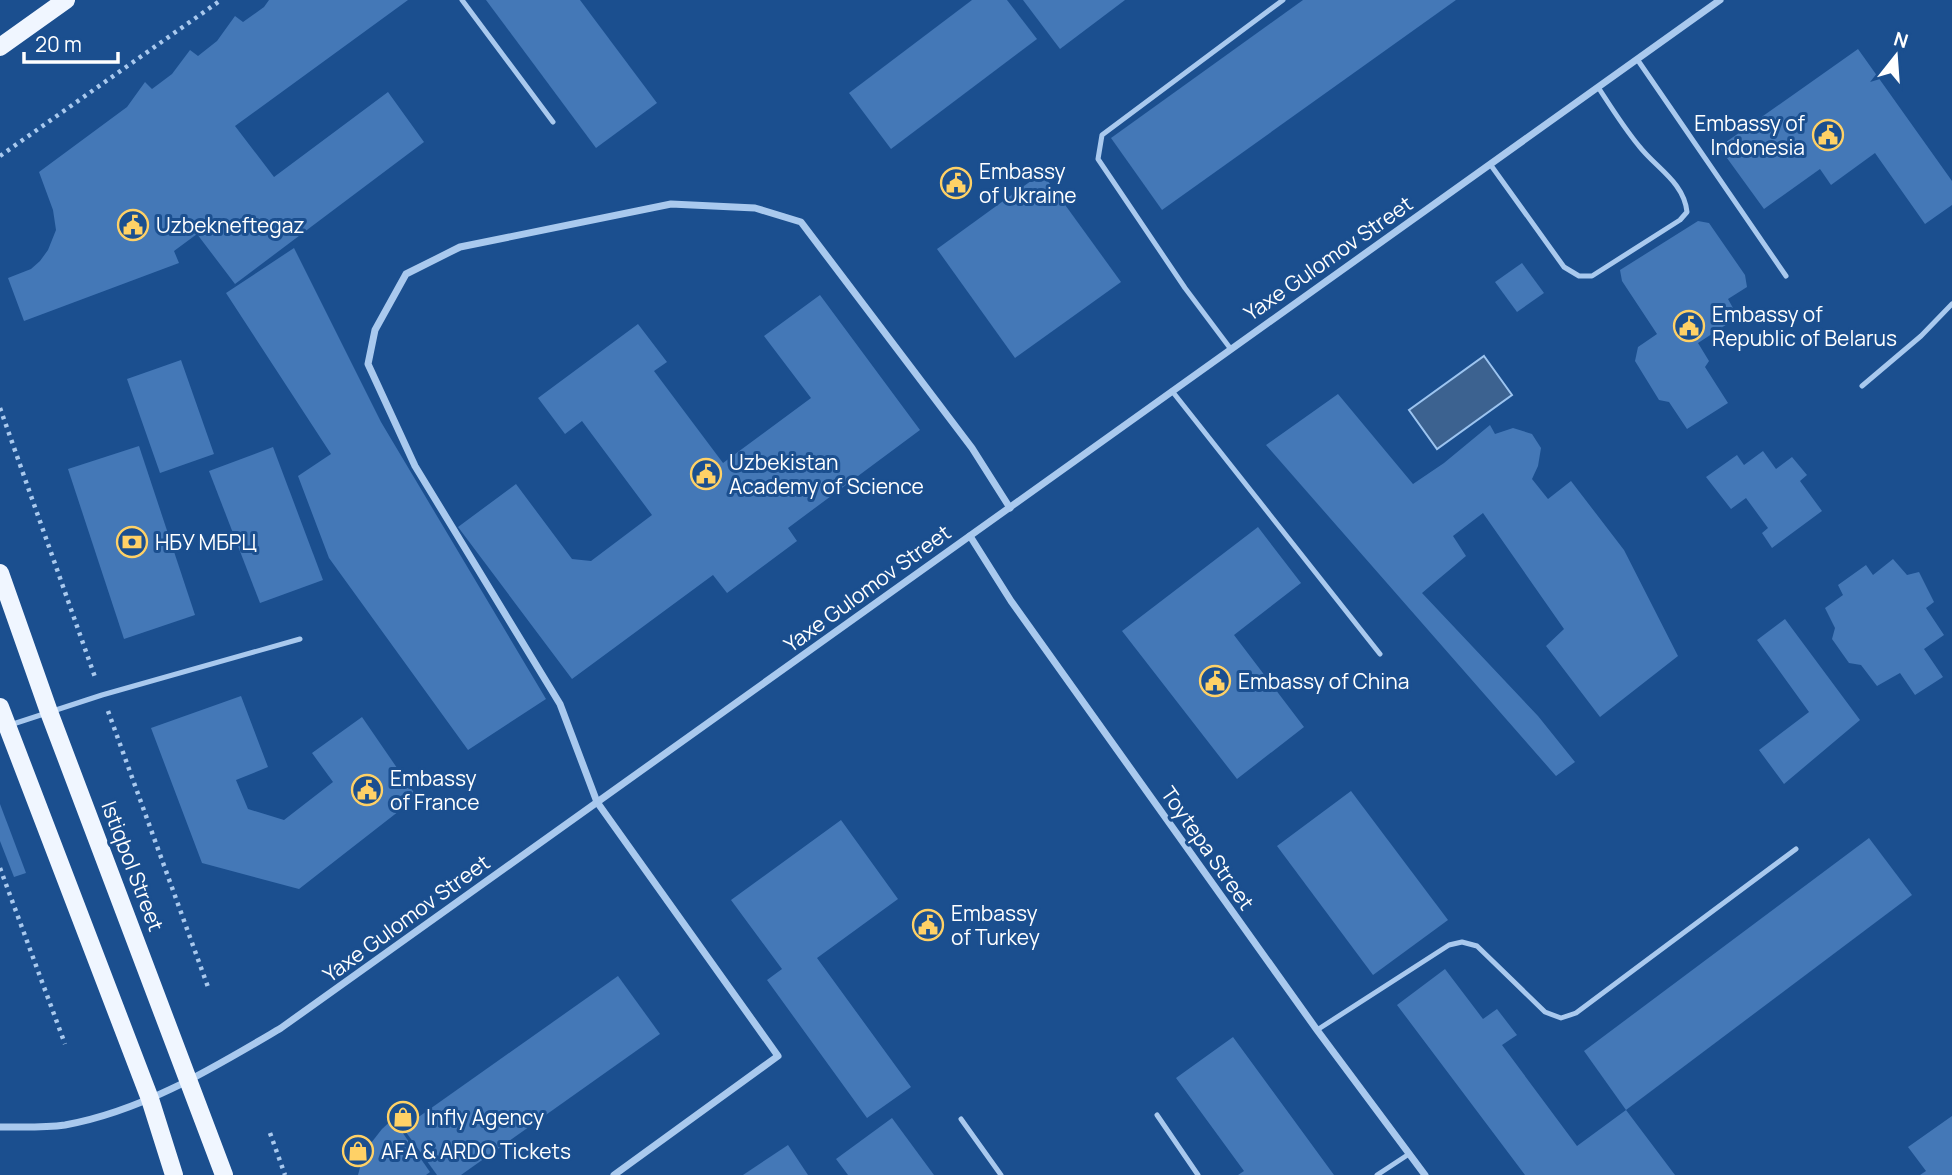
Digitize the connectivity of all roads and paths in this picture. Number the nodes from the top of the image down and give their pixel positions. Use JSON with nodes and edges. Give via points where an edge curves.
{"nodes":[{"id":1,"x":66,"y":0,"type":"edge"},
{"id":2,"x":221,"y":0,"type":"edge"},
{"id":3,"x":462,"y":0,"type":"edge"},
{"id":4,"x":1283,"y":0,"type":"edge"},
{"id":5,"x":1714,"y":2,"type":"edge"},
{"id":6,"x":0,"y":47,"type":"edge"},
{"id":7,"x":1637,"y":59,"type":"junction"},
{"id":8,"x":1598,"y":87,"type":"junction"},
{"id":9,"x":553,"y":122,"type":"dead end"},
{"id":10,"x":0,"y":156,"type":"edge"},
{"id":11,"x":1490,"y":164,"type":"junction"},
{"id":12,"x":1786,"y":276,"type":"dead end"},
{"id":13,"x":1952,"y":304,"type":"edge"},
{"id":14,"x":1230,"y":348,"type":"junction"},
{"id":15,"x":1862,"y":386,"type":"dead end"},
{"id":16,"x":1172,"y":391,"type":"junction"},
{"id":17,"x":1010,"y":508,"type":"junction"},
{"id":18,"x":970,"y":536,"type":"junction"},
{"id":19,"x":0,"y":573,"type":"edge"},
{"id":20,"x":300,"y":639,"type":"dead end"},
{"id":21,"x":1380,"y":654,"type":"dead end"},
{"id":22,"x":0,"y":707,"type":"edge"},
{"id":23,"x":49,"y":712,"type":"junction"},
{"id":24,"x":7,"y":726,"type":"junction"},
{"id":25,"x":597,"y":803,"type":"junction"},
{"id":26,"x":1796,"y":849,"type":"dead end"},
{"id":27,"x":0,"y":869,"type":"edge"},
{"id":28,"x":1317,"y":1030,"type":"junction"},
{"id":29,"x":65,"y":1044,"type":"dead end"},
{"id":30,"x":189,"y":1079,"type":"junction"},
{"id":31,"x":150,"y":1100,"type":"junction"},
{"id":32,"x":1157,"y":1115,"type":"dead end"},
{"id":33,"x":961,"y":1119,"type":"dead end"},
{"id":34,"x":0,"y":1127,"type":"edge"},
{"id":35,"x":270,"y":1133,"type":"dead end"},
{"id":36,"x":1409,"y":1154,"type":"junction"},
{"id":37,"x":174,"y":1175,"type":"edge"},
{"id":38,"x":224,"y":1175,"type":"edge"},
{"id":39,"x":285,"y":1175,"type":"edge"},
{"id":40,"x":614,"y":1175,"type":"edge"},
{"id":41,"x":1001,"y":1175,"type":"edge"},
{"id":42,"x":1198,"y":1175,"type":"edge"},
{"id":43,"x":1377,"y":1175,"type":"edge"},
{"id":44,"x":1425,"y":1175,"type":"edge"}],
"edges":[{"from":1,"to":6,"type":"main road"},
{"from":2,"to":10,"type":"path"},
{"from":3,"to":9,"type":"lane"},
{"from":4,"to":14,"type":"lane","via":[[1102,135],[1098,149],[1098,159]]},
{"from":5,"to":7,"type":"street","name":"Yaxe Gulomov Street"},
{"from":7,"to":8,"type":"street","name":"Yaxe Gulomov Street"},
{"from":7,"to":12,"type":"lane"},
{"from":8,"to":11,"type":"street","name":"Yaxe Gulomov Street"},
{"from":8,"to":11,"type":"lane","via":[[1641,149],[1686,198],[1687,212],[1681,220],[1592,276],[1579,276],[1564,267]]},
{"from":11,"to":14,"type":"street","name":"Yaxe Gulomov Street"},
{"from":13,"to":15,"type":"lane"},
{"from":14,"to":16,"type":"street","name":"Yaxe Gulomov Street"},
{"from":16,"to":17,"type":"street","name":"Yaxe Gulomov Street"},
{"from":16,"to":21,"type":"lane"},
{"from":17,"to":18,"type":"street","name":"Yaxe Gulomov Street"},
{"from":17,"to":25,"type":"street","via":[[972,448],[801,222],[755,208],[671,204],[460,247],[406,274],[375,330],[368,364],[415,466],[559,704]]},
{"from":18,"to":25,"type":"street","name":"Yaxe Gulomov Street"},
{"from":18,"to":28,"type":"street","name":"Toytepa Street","via":[[1019,612]]},
{"from":19,"to":23,"type":"main road","name":"Istiqbol Street"},
{"from":20,"to":23,"type":"lane"},
{"from":22,"to":24,"type":"main road"},
{"from":23,"to":24,"type":"lane"},
{"from":23,"to":30,"type":"main road","name":"Istiqbol Street"},
{"from":24,"to":31,"type":"main road"},
{"from":25,"to":30,"type":"street","name":"Yaxe Gulomov Street","via":[[281,1028]]},
{"from":25,"to":40,"type":"street","via":[[778,1056]]},
{"from":26,"to":28,"type":"lane","via":[[1576,1013],[1561,1018],[1545,1012],[1477,946],[1462,942],[1449,945]]},
{"from":27,"to":29,"type":"path"},
{"from":28,"to":36,"type":"street","name":"Toytepa Street"},
{"from":30,"to":31,"type":"street","name":"Yaxe Gulomov Street"},
{"from":30,"to":38,"type":"main road","name":"Istiqbol Street"},
{"from":31,"to":34,"type":"street","name":"Yaxe Gulomov Street","via":[[62,1125]]},
{"from":31,"to":37,"type":"main road"},
{"from":32,"to":42,"type":"lane"},
{"from":33,"to":41,"type":"lane"},
{"from":35,"to":39,"type":"path"},
{"from":36,"to":43,"type":"lane"},
{"from":36,"to":44,"type":"street","name":"Toytepa Street"}]}
